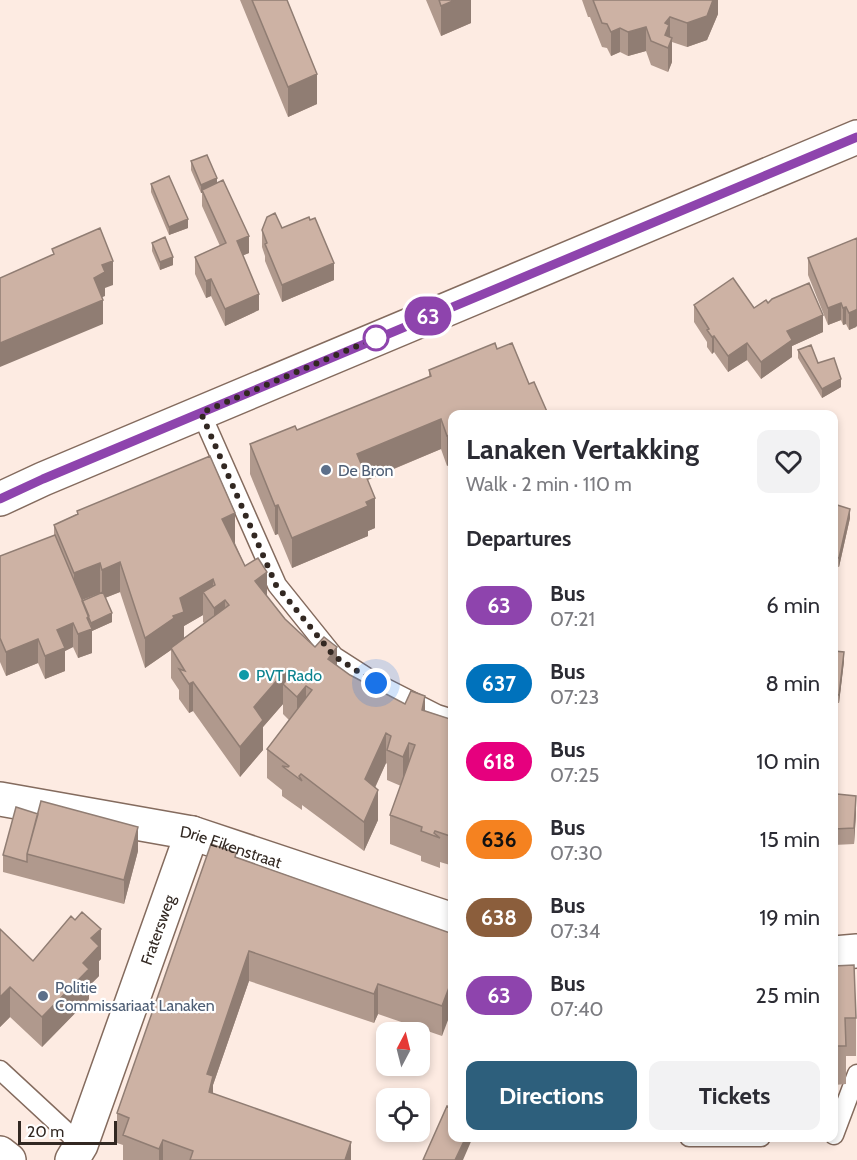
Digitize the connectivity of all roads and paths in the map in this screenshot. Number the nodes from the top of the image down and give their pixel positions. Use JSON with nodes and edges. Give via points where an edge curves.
{"nodes":[{"id":1,"x":857,"y":137,"type":"edge"},
{"id":2,"x":201,"y":413,"type":"junction"},
{"id":3,"x":0,"y":499,"type":"edge"},
{"id":4,"x":448,"y":717,"type":"edge"},
{"id":5,"x":0,"y":799,"type":"edge"},
{"id":6,"x":192,"y":832,"type":"junction"},
{"id":7,"x":448,"y":918,"type":"edge"},
{"id":8,"x":857,"y":951,"type":"edge"},
{"id":9,"x":838,"y":953,"type":"edge"},
{"id":10,"x":0,"y":1070,"type":"edge"},
{"id":11,"x":857,"y":1074,"type":"edge"},
{"id":12,"x":838,"y":1124,"type":"edge"},
{"id":13,"x":76,"y":1152,"type":"edge"},
{"id":14,"x":0,"y":1153,"type":"edge"},
{"id":15,"x":9,"y":1160,"type":"edge"}],
"edges":[{"from":1,"to":2,"type":"street"},
{"from":2,"to":3,"type":"street"},
{"from":2,"to":4,"type":"lane","via":[[276,585],[334,656],[376,683]]},
{"from":5,"to":6,"type":"street","name":"Drie Eikenstraat"},
{"from":6,"to":7,"type":"street","name":"Drie Eikenstraat"},
{"from":6,"to":13,"type":"street","name":"Fratersweg"},
{"from":8,"to":9,"type":"street"},
{"from":10,"to":13,"type":"lane"},
{"from":11,"to":12,"type":"lane"},
{"from":14,"to":15,"type":"street"}]}
